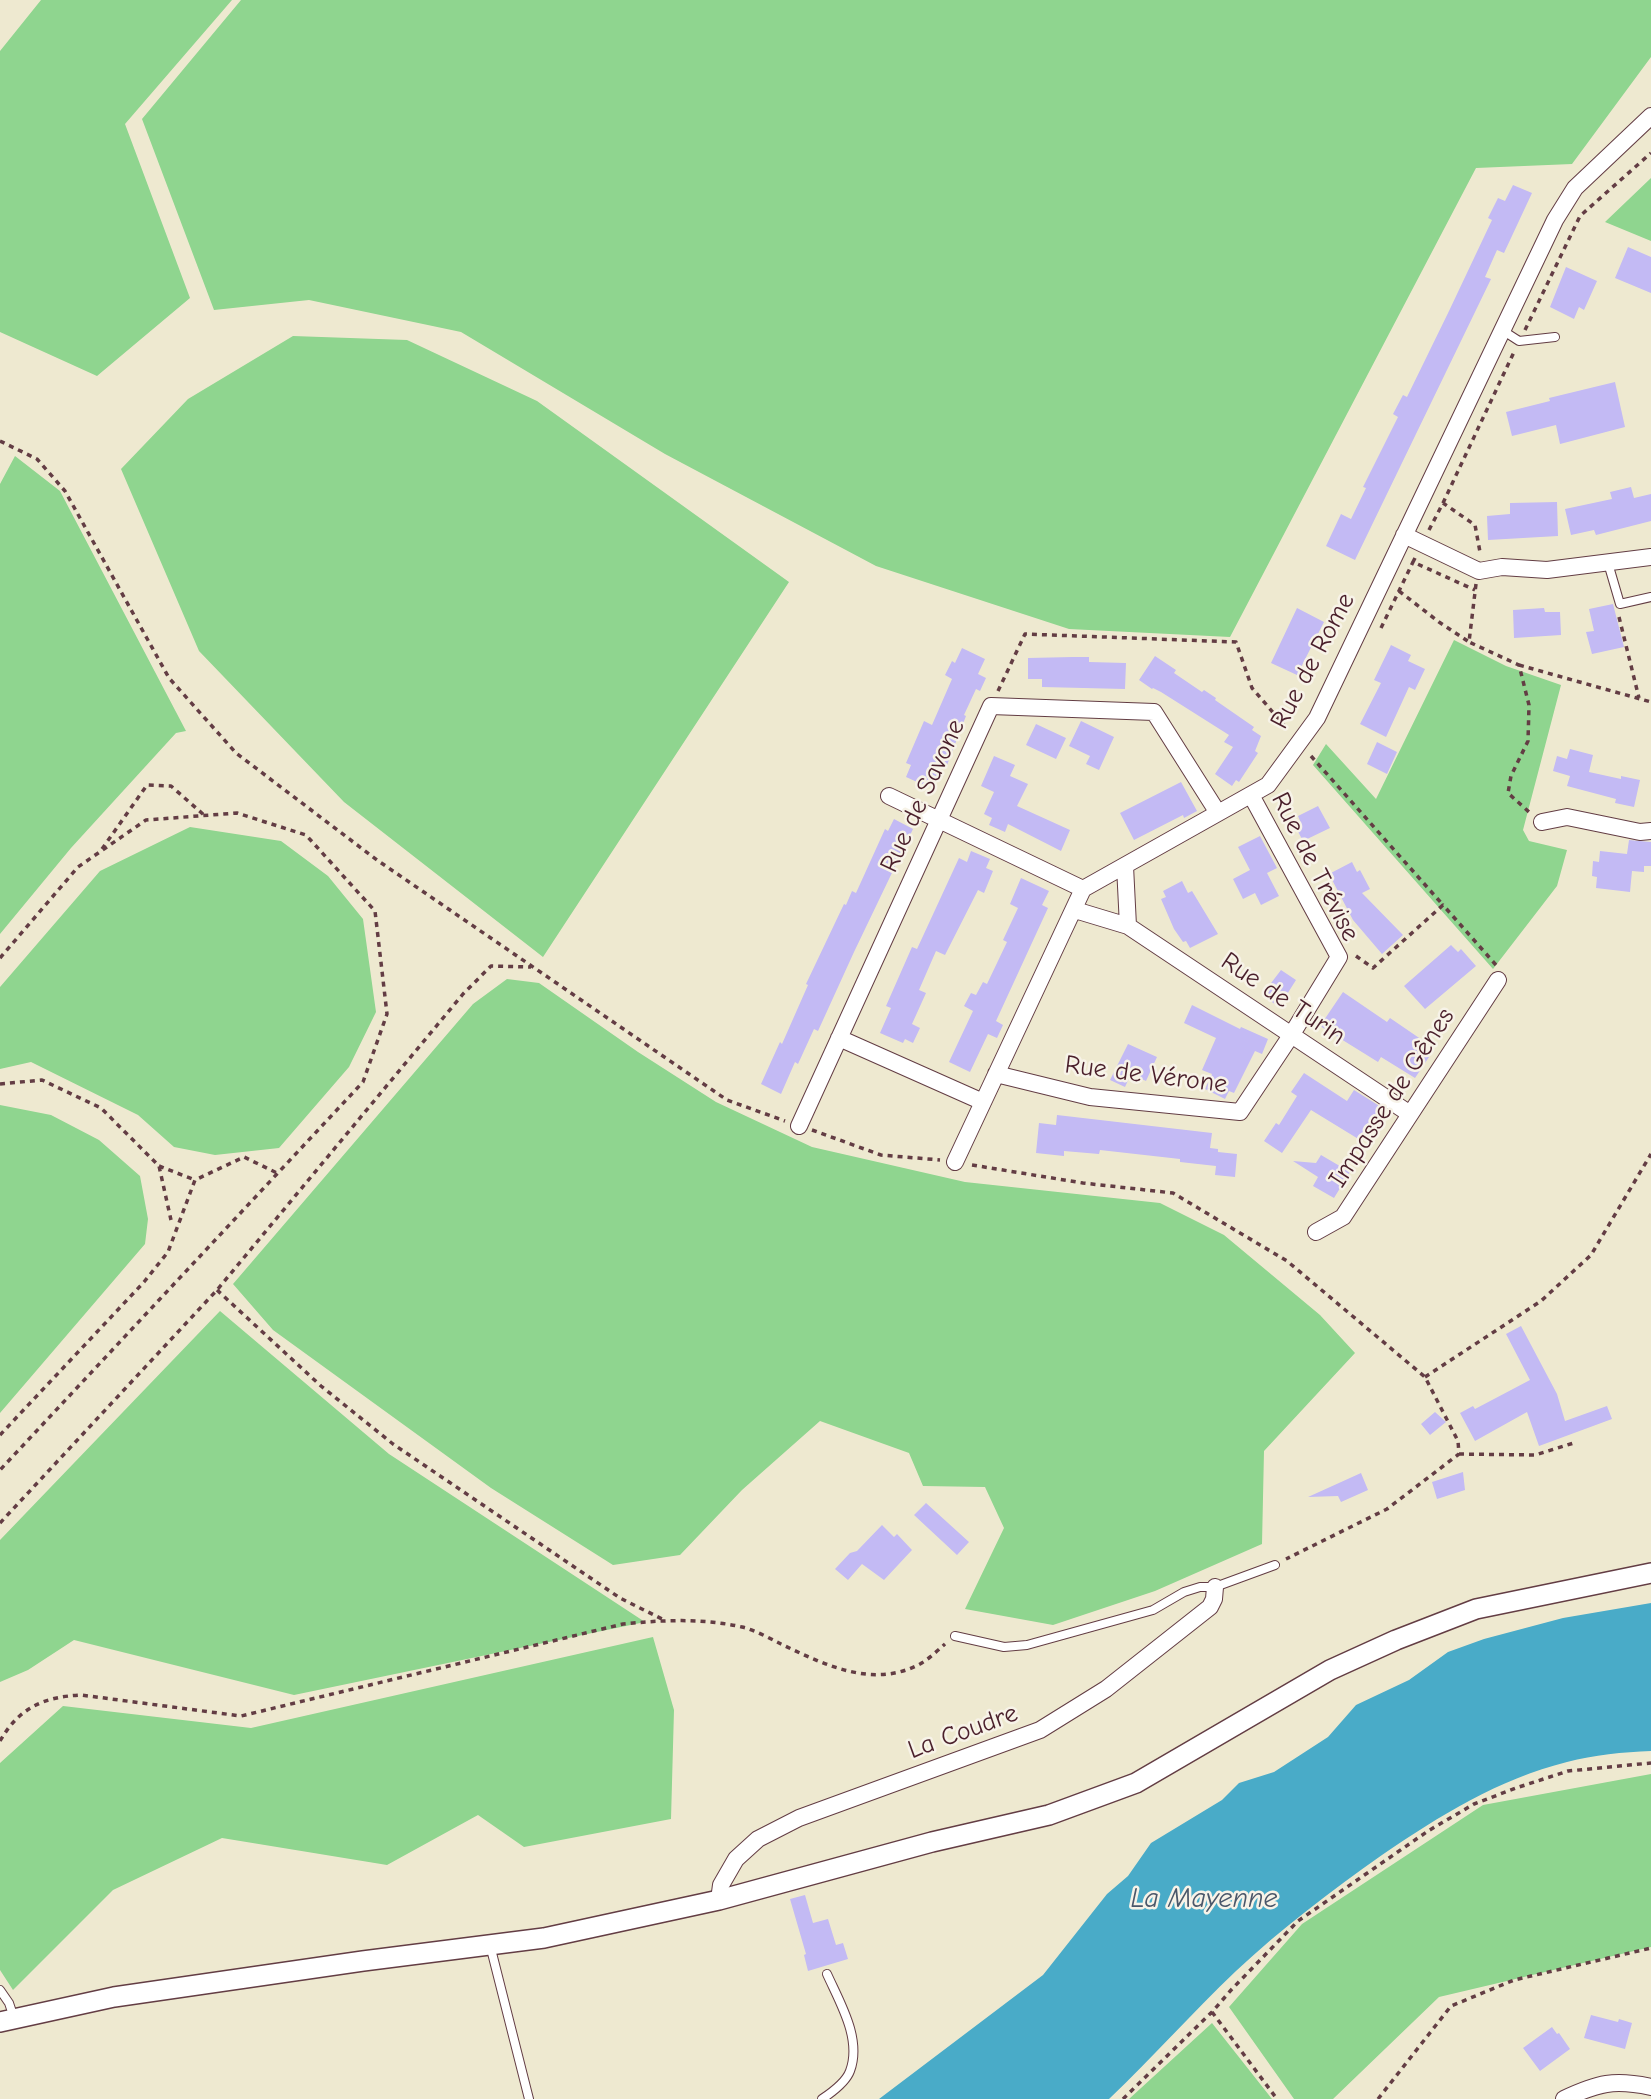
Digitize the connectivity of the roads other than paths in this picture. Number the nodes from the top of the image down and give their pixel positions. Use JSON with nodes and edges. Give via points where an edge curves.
{"nodes":[{"id":1,"x":1651,"y":116,"type":"edge"},
{"id":2,"x":1502,"y":330,"type":"junction"},
{"id":3,"x":1555,"y":337,"type":"dead end"},
{"id":4,"x":1404,"y":535,"type":"junction"},
{"id":5,"x":1651,"y":556,"type":"edge"},
{"id":6,"x":1608,"y":563,"type":"junction"},
{"id":7,"x":1651,"y":597,"type":"edge"},
{"id":8,"x":1251,"y":795,"type":"junction"},
{"id":9,"x":889,"y":796,"type":"dead end"},
{"id":10,"x":1218,"y":813,"type":"junction"},
{"id":11,"x":939,"y":820,"type":"junction"},
{"id":12,"x":1542,"y":822,"type":"road end"},
{"id":13,"x":1651,"y":831,"type":"edge"},
{"id":14,"x":1125,"y":866,"type":"junction"},
{"id":15,"x":1083,"y":889,"type":"junction"},
{"id":16,"x":1075,"y":910,"type":"junction"},
{"id":17,"x":1128,"y":926,"type":"junction"},
{"id":18,"x":1498,"y":980,"type":"road end"},
{"id":19,"x":1292,"y":1034,"type":"junction"},
{"id":20,"x":839,"y":1038,"type":"junction"},
{"id":21,"x":996,"y":1074,"type":"junction"},
{"id":22,"x":983,"y":1102,"type":"junction"},
{"id":23,"x":1410,"y":1114,"type":"junction"},
{"id":24,"x":799,"y":1126,"type":"road end"},
{"id":25,"x":954,"y":1161,"type":"road end"},
{"id":26,"x":1316,"y":1232,"type":"dead end"},
{"id":27,"x":1275,"y":1565,"type":"road end"},
{"id":28,"x":1651,"y":1573,"type":"edge"},
{"id":29,"x":1215,"y":1587,"type":"junction"},
{"id":30,"x":955,"y":1636,"type":"road end"},
{"id":31,"x":719,"y":1900,"type":"junction"},
{"id":32,"x":490,"y":1945,"type":"junction"},
{"id":33,"x":827,"y":1974,"type":"dead end"},
{"id":34,"x":0,"y":1990,"type":"edge"},
{"id":35,"x":7,"y":2020,"type":"edge"},
{"id":36,"x":1648,"y":2090,"type":"edge"},
{"id":37,"x":529,"y":2099,"type":"edge"},
{"id":38,"x":822,"y":2099,"type":"edge"},
{"id":39,"x":1564,"y":2099,"type":"edge"}],
"edges":[{"from":1,"to":2,"type":"street","name":"Rue de Rome","via":[[1575,188]]},
{"from":2,"to":3,"type":"lane","via":[[1519,341]]},
{"from":2,"to":4,"type":"street","name":"Rue de Rome"},
{"from":4,"to":6,"type":"street","via":[[1479,571]]},
{"from":4,"to":8,"type":"street","name":"Rue de Rome","via":[[1317,718],[1268,785]]},
{"from":5,"to":6,"type":"street"},
{"from":6,"to":7,"type":"lane","via":[[1620,604]]},
{"from":8,"to":10,"type":"street","name":"Rue de Rome"},
{"from":8,"to":19,"type":"street","name":"Rue de Trévise","via":[[1339,957]]},
{"from":9,"to":11,"type":"street"},
{"from":10,"to":11,"type":"street","name":"Rue de Savone","via":[[1154,712],[990,706]]},
{"from":10,"to":14,"type":"street","name":"Rue de Rome"},
{"from":11,"to":15,"type":"street"},
{"from":11,"to":20,"type":"street","name":"Rue de Savone"},
{"from":12,"to":13,"type":"street","via":[[1567,817]]},
{"from":14,"to":15,"type":"street","name":"Rue de Rome"},
{"from":14,"to":17,"type":"street"},
{"from":15,"to":16,"type":"street"},
{"from":16,"to":17,"type":"street","name":"Rue de Turin"},
{"from":16,"to":21,"type":"street"},
{"from":17,"to":19,"type":"street","name":"Rue de Turin"},
{"from":18,"to":23,"type":"street","name":"Impasse de Gênes"},
{"from":19,"to":21,"type":"street","name":"Rue de Vérone","via":[[1240,1112],[1090,1097]]},
{"from":19,"to":23,"type":"street","name":"Rue de Turin"},
{"from":20,"to":22,"type":"street"},
{"from":20,"to":24,"type":"street","name":"Rue de Savone"},
{"from":21,"to":22,"type":"street"},
{"from":22,"to":25,"type":"street"},
{"from":23,"to":26,"type":"street","name":"Impasse de Gênes","via":[[1343,1217]]},
{"from":27,"to":29,"type":"lane"},
{"from":28,"to":31,"type":"street","via":[[1476,1609],[1396,1640],[1331,1670],[1136,1783],[1049,1815]]},
{"from":29,"to":30,"type":"lane","via":[[1184,1592],[1153,1610],[1027,1646],[1004,1647]]},
{"from":29,"to":31,"type":"street","name":"La Coudre","via":[[1210,1607],[1106,1689],[1040,1730],[799,1818],[758,1839],[736,1859],[721,1885]]},
{"from":31,"to":32,"type":"street","via":[[544,1938]]},
{"from":32,"to":35,"type":"street","via":[[114,1997]]},
{"from":32,"to":37,"type":"lane"},
{"from":33,"to":38,"type":"lane","via":[[847,2018],[853,2049],[849,2073]]},
{"from":34,"to":35,"type":"lane","via":[[9,2003]]},
{"from":36,"to":39,"type":"street","via":[[1623,2081],[1593,2086]]}]}
